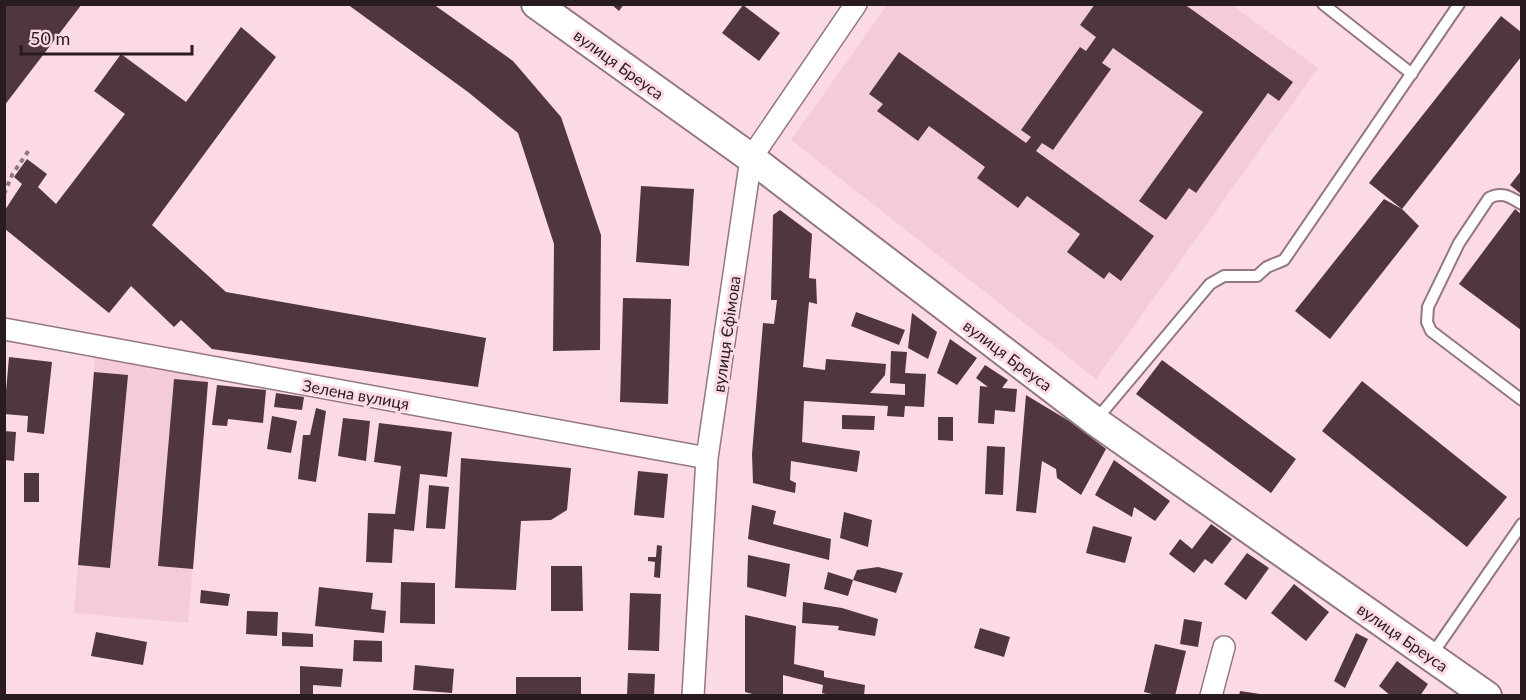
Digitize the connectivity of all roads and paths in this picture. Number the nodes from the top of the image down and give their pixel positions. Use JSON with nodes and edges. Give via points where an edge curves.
{"nodes":[{"id":1,"x":536,"y":4,"type":"edge"},
{"id":2,"x":856,"y":4,"type":"edge"},
{"id":3,"x":1323,"y":4,"type":"edge"},
{"id":4,"x":1459,"y":4,"type":"edge"},
{"id":5,"x":1412,"y":74,"type":"junction"},
{"id":6,"x":29,"y":150,"type":"dead end"},
{"id":7,"x":751,"y":158,"type":"junction"},
{"id":8,"x":4,"y":194,"type":"edge"},
{"id":9,"x":1521,"y":204,"type":"edge"},
{"id":10,"x":4,"y":329,"type":"edge"},
{"id":11,"x":1521,"y":400,"type":"edge"},
{"id":12,"x":1095,"y":421,"type":"junction"},
{"id":13,"x":707,"y":458,"type":"junction"},
{"id":14,"x":1521,"y":524,"type":"edge"},
{"id":15,"x":1224,"y":647,"type":"dead end"},
{"id":16,"x":1431,"y":656,"type":"junction"},
{"id":17,"x":693,"y":696,"type":"edge"},
{"id":18,"x":1211,"y":696,"type":"edge"},
{"id":19,"x":1487,"y":696,"type":"edge"}],
"edges":[{"from":1,"to":7,"type":"street","name":"вулиця Бреуса"},
{"from":2,"to":7,"type":"street","name":"вулиця Єфімова"},
{"from":3,"to":5,"type":"lane"},
{"from":4,"to":5,"type":"lane"},
{"from":5,"to":12,"type":"lane","via":[[1284,260],[1257,276],[1224,276],[1210,284]]},
{"from":6,"to":8,"type":"path"},
{"from":7,"to":12,"type":"street","name":"вулиця Бреуса"},
{"from":7,"to":13,"type":"street","name":"вулиця Єфімова"},
{"from":9,"to":11,"type":"lane","via":[[1505,195],[1489,198],[1459,243],[1428,307],[1427,322],[1431,331]]},
{"from":10,"to":13,"type":"street","name":"Зелена вулиця"},
{"from":12,"to":16,"type":"street","name":"вулиця Бреуса"},
{"from":13,"to":17,"type":"street","name":"вулиця Єфімова"},
{"from":14,"to":16,"type":"lane"},
{"from":15,"to":18,"type":"street"},
{"from":16,"to":19,"type":"street","name":"вулиця Бреуса"}]}
